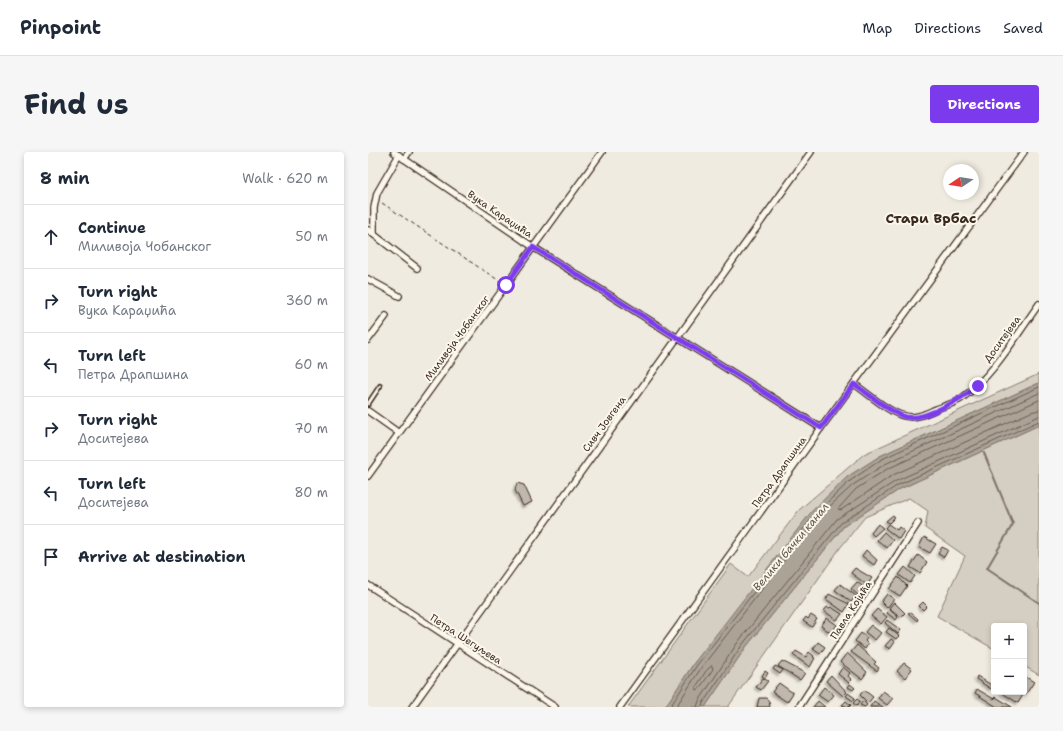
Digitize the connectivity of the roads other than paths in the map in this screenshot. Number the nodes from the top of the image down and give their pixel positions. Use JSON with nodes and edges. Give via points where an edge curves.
{"nodes":[{"id":1,"x":409,"y":152,"type":"edge"},
{"id":2,"x":602,"y":152,"type":"edge"},
{"id":3,"x":811,"y":152,"type":"edge"},
{"id":4,"x":1024,"y":152,"type":"edge"},
{"id":5,"x":396,"y":154,"type":"edge"},
{"id":6,"x":404,"y":159,"type":"junction"},
{"id":7,"x":368,"y":230,"type":"edge"},
{"id":8,"x":374,"y":234,"type":"junction"},
{"id":9,"x":533,"y":247,"type":"junction"},
{"id":10,"x":417,"y":268,"type":"dead end"},
{"id":11,"x":368,"y":278,"type":"edge"},
{"id":12,"x":400,"y":296,"type":"dead end"},
{"id":13,"x":1039,"y":304,"type":"edge"},
{"id":14,"x":386,"y":316,"type":"dead end"},
{"id":15,"x":677,"y":338,"type":"junction"},
{"id":16,"x":368,"y":340,"type":"edge"},
{"id":17,"x":854,"y":384,"type":"junction"},
{"id":18,"x":380,"y":386,"type":"dead end"},
{"id":19,"x":368,"y":404,"type":"edge"},
{"id":20,"x":368,"y":411,"type":"edge"},
{"id":21,"x":821,"y":428,"type":"junction"},
{"id":22,"x":399,"y":433,"type":"junction"},
{"id":23,"x":368,"y":476,"type":"edge"},
{"id":24,"x":918,"y":523,"type":"dead end"},
{"id":25,"x":368,"y":585,"type":"edge"},
{"id":26,"x":457,"y":644,"type":"junction"},
{"id":27,"x":412,"y":707,"type":"edge"},
{"id":28,"x":555,"y":707,"type":"edge"},
{"id":29,"x":620,"y":707,"type":"edge"},
{"id":30,"x":799,"y":707,"type":"edge"}],
"edges":[{"from":1,"to":6,"type":"street"},
{"from":2,"to":9,"type":"street","name":"Миливоја Чобанског"},
{"from":3,"to":15,"type":"street","name":"Сивч Јовгена"},
{"from":4,"to":17,"type":"street","name":"Петра Драпшина"},
{"from":5,"to":6,"type":"street","name":"Вука Караџића"},
{"from":5,"to":8,"type":"street","via":[[375,199]]},
{"from":6,"to":9,"type":"street","name":"Вука Караџића"},
{"from":7,"to":8,"type":"street"},
{"from":8,"to":10,"type":"street"},
{"from":9,"to":15,"type":"street","name":"Вука Караџића"},
{"from":9,"to":22,"type":"street","name":"Миливоја Чобанског"},
{"from":11,"to":12,"type":"street"},
{"from":13,"to":17,"type":"street","name":"Доситејева","via":[[978,386],[958,400],[921,415],[906,417]]},
{"from":14,"to":16,"type":"street"},
{"from":15,"to":21,"type":"street","name":"Вука Караџића"},
{"from":15,"to":26,"type":"street","name":"Сивч Јовгена"},
{"from":17,"to":21,"type":"street","name":"Петра Драпшина"},
{"from":18,"to":19,"type":"lane"},
{"from":20,"to":22,"type":"street"},
{"from":21,"to":29,"type":"street","name":"Петра Драпшина"},
{"from":22,"to":23,"type":"street","name":"Миливоја Чобанског"},
{"from":24,"to":30,"type":"street","name":"Павла Којића"},
{"from":25,"to":26,"type":"street","name":"Петра Шегуљева"},
{"from":26,"to":27,"type":"street","name":"Сивч Јовгена"},
{"from":26,"to":28,"type":"street","name":"Петра Шегуљева"}]}
